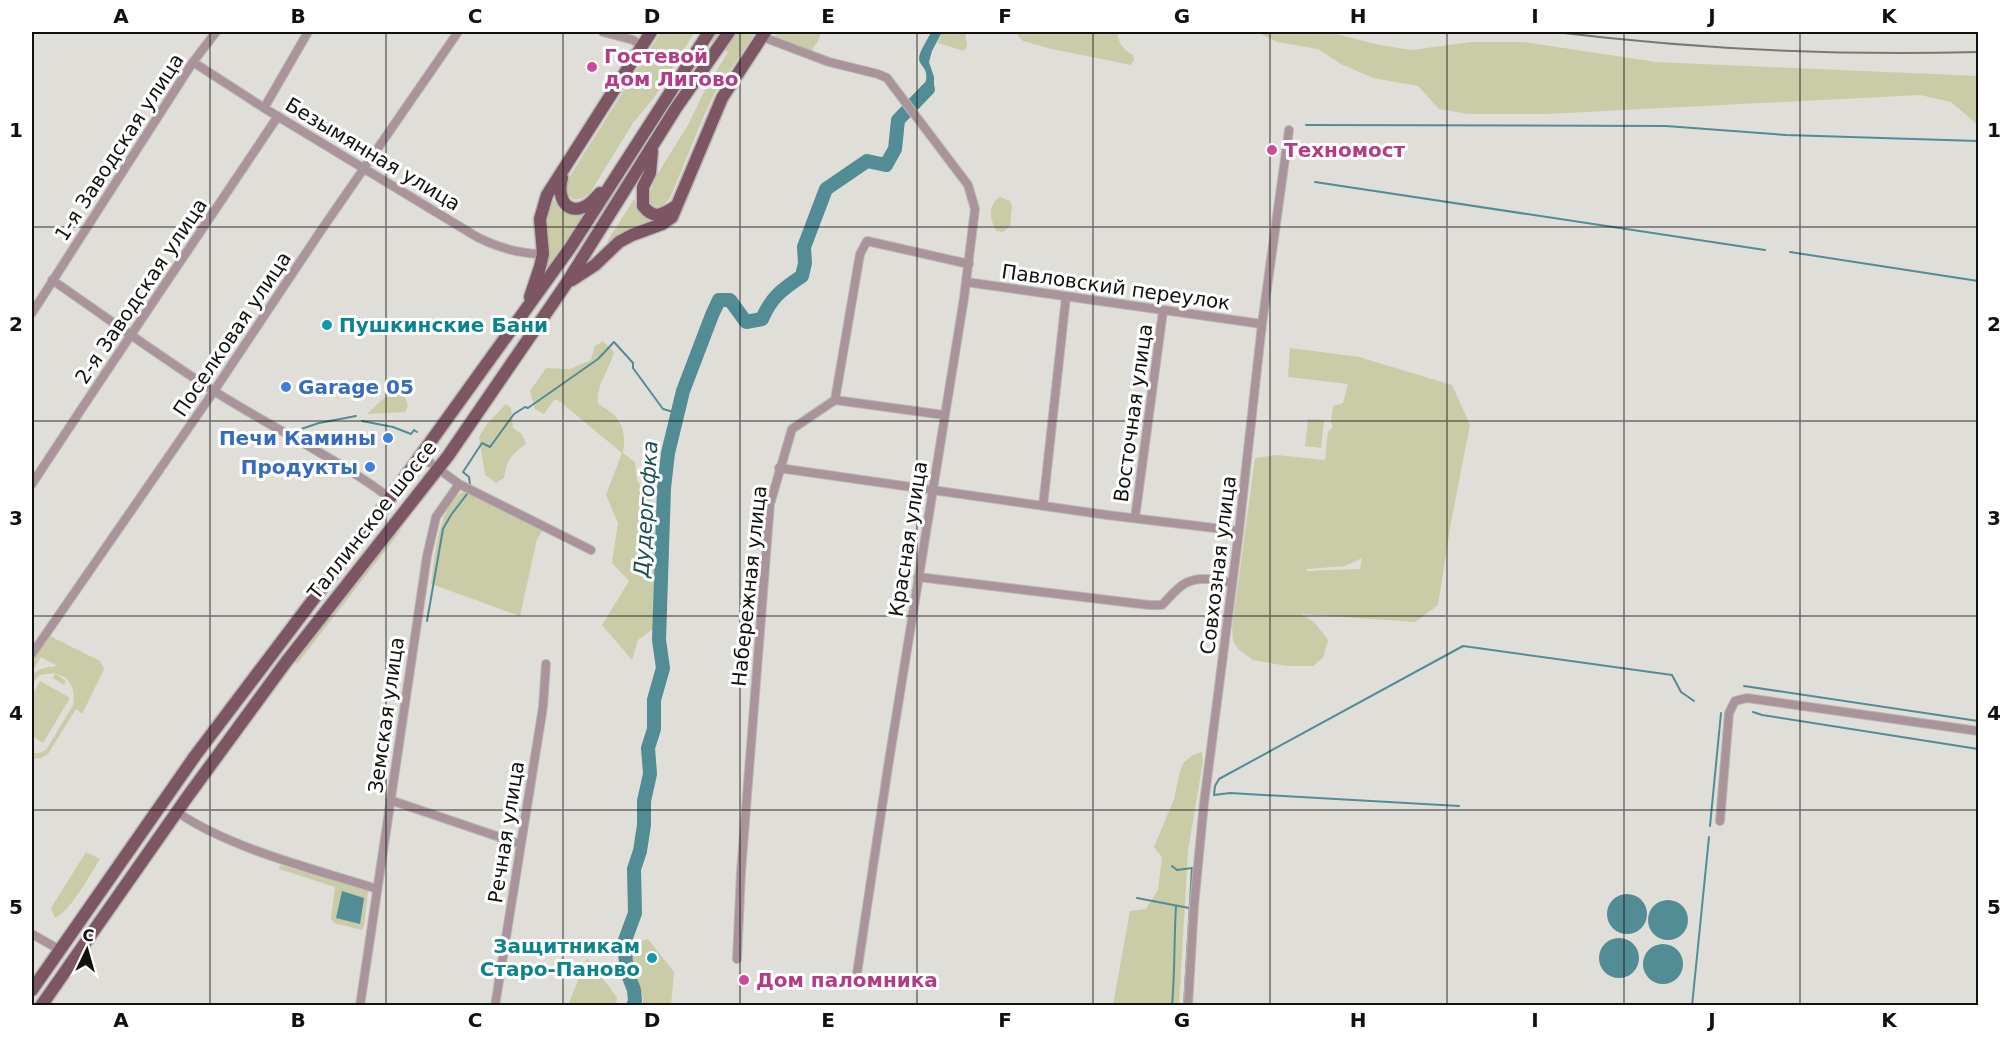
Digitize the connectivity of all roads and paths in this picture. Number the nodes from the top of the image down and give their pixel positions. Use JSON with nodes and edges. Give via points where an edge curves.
{"nodes":[{"id":1,"x":216,"y":32,"type":"edge"},
{"id":2,"x":308,"y":32,"type":"edge"},
{"id":3,"x":458,"y":32,"type":"edge"},
{"id":4,"x":603,"y":32,"type":"edge"},
{"id":5,"x":651,"y":32,"type":"edge"},
{"id":6,"x":729,"y":32,"type":"edge"},
{"id":7,"x":764,"y":34,"type":"edge"},
{"id":8,"x":707,"y":35,"type":"edge"},
{"id":9,"x":638,"y":43,"type":"junction"},
{"id":10,"x":193,"y":62,"type":"junction"},
{"id":11,"x":264,"y":108,"type":"junction"},
{"id":12,"x":278,"y":116,"type":"junction"},
{"id":13,"x":1289,"y":130,"type":"dead end"},
{"id":14,"x":652,"y":147,"type":"junction"},
{"id":15,"x":363,"y":168,"type":"junction"},
{"id":16,"x":564,"y":169,"type":"junction"},
{"id":17,"x":617,"y":175,"type":"junction"},
{"id":18,"x":677,"y":206,"type":"junction"},
{"id":19,"x":543,"y":254,"type":"junction"},
{"id":20,"x":969,"y":264,"type":"junction"},
{"id":21,"x":52,"y":280,"type":"junction"},
{"id":22,"x":966,"y":282,"type":"junction"},
{"id":23,"x":566,"y":284,"type":"junction"},
{"id":24,"x":1066,"y":297,"type":"junction"},
{"id":25,"x":1163,"y":311,"type":"junction"},
{"id":26,"x":32,"y":313,"type":"edge"},
{"id":27,"x":523,"y":315,"type":"junction"},
{"id":28,"x":1262,"y":324,"type":"junction"},
{"id":29,"x":130,"y":333,"type":"junction"},
{"id":30,"x":214,"y":391,"type":"junction"},
{"id":31,"x":835,"y":400,"type":"junction"},
{"id":32,"x":944,"y":415,"type":"junction"},
{"id":33,"x":421,"y":456,"type":"junction"},
{"id":34,"x":779,"y":468,"type":"junction"},
{"id":35,"x":438,"y":469,"type":"junction"},
{"id":36,"x":32,"y":484,"type":"edge"},
{"id":37,"x":459,"y":484,"type":"junction"},
{"id":38,"x":932,"y":489,"type":"junction"},
{"id":39,"x":390,"y":498,"type":"junction"},
{"id":40,"x":1043,"y":506,"type":"junction"},
{"id":41,"x":1135,"y":518,"type":"junction"},
{"id":42,"x":1239,"y":531,"type":"junction"},
{"id":43,"x":591,"y":550,"type":"dead end"},
{"id":44,"x":918,"y":577,"type":"junction"},
{"id":45,"x":1232,"y":583,"type":"junction"},
{"id":46,"x":32,"y":654,"type":"edge"},
{"id":47,"x":546,"y":664,"type":"dead end"},
{"id":48,"x":1978,"y":731,"type":"edge"},
{"id":49,"x":390,"y":800,"type":"junction"},
{"id":50,"x":177,"y":812,"type":"junction"},
{"id":51,"x":1720,"y":821,"type":"dead end"},
{"id":52,"x":520,"y":844,"type":"junction"},
{"id":53,"x":377,"y":889,"type":"junction"},
{"id":54,"x":32,"y":934,"type":"edge"},
{"id":55,"x":60,"y":950,"type":"junction"},
{"id":56,"x":737,"y":959,"type":"dead end"},
{"id":57,"x":856,"y":980,"type":"dead end"},
{"id":58,"x":32,"y":990,"type":"edge"},
{"id":59,"x":41,"y":1005,"type":"edge"},
{"id":60,"x":360,"y":1005,"type":"edge"},
{"id":61,"x":495,"y":1005,"type":"edge"},
{"id":62,"x":1188,"y":1005,"type":"edge"}],
"edges":[{"from":1,"to":10,"type":"street","name":"1-я Заводская улица"},
{"from":2,"to":11,"type":"street"},
{"from":3,"to":15,"type":"street","name":"Поселковая улица"},
{"from":4,"to":9,"type":"street"},
{"from":5,"to":9,"type":"main road"},
{"from":6,"to":14,"type":"main road","name":"Таллинское шоссе"},
{"from":7,"to":18,"type":"main road","via":[[722,98]]},
{"from":7,"to":20,"type":"street","name":"Красная улица","via":[[829,62],[887,78],[968,185],[975,209]]},
{"from":8,"to":17,"type":"main road","name":"Таллинское шоссе"},
{"from":9,"to":16,"type":"main road"},
{"from":10,"to":11,"type":"street","name":"Безымянная улица"},
{"from":10,"to":21,"type":"street","name":"1-я Заводская улица"},
{"from":11,"to":12,"type":"street","name":"Безымянная улица"},
{"from":12,"to":15,"type":"street","name":"Безымянная улица"},
{"from":12,"to":29,"type":"street","name":"2-я Заводская улица"},
{"from":13,"to":28,"type":"street","name":"Совхозная улица"},
{"from":14,"to":18,"type":"main road","via":[[643,206],[657,215]]},
{"from":14,"to":23,"type":"main road","name":"Таллинское шоссе"},
{"from":15,"to":19,"type":"street","name":"Безымянная улица","via":[[497,247]]},
{"from":15,"to":30,"type":"street","name":"Поселковая улица"},
{"from":16,"to":17,"type":"main road","via":[[559,194],[568,206],[576,208],[590,203]]},
{"from":16,"to":19,"type":"main road","via":[[543,205]]},
{"from":17,"to":27,"type":"main road","name":"Таллинское шоссе"},
{"from":18,"to":23,"type":"main road","via":[[672,217],[632,234]]},
{"from":19,"to":27,"type":"main road"},
{"from":20,"to":22,"type":"street","name":"Красная улица"},
{"from":20,"to":31,"type":"street","via":[[867,241],[860,254]]},
{"from":21,"to":26,"type":"street","name":"1-я Заводская улица"},
{"from":21,"to":29,"type":"street"},
{"from":22,"to":24,"type":"street","name":"Павловский переулок"},
{"from":22,"to":32,"type":"street","name":"Красная улица"},
{"from":23,"to":35,"type":"main road","name":"Таллинское шоссе"},
{"from":24,"to":25,"type":"street","name":"Павловский переулок"},
{"from":24,"to":40,"type":"street"},
{"from":25,"to":28,"type":"street","name":"Павловский переулок"},
{"from":25,"to":41,"type":"street","name":"Восточная улица"},
{"from":27,"to":33,"type":"main road","name":"Таллинское шоссе"},
{"from":28,"to":42,"type":"street","name":"Совхозная улица"},
{"from":29,"to":30,"type":"street"},
{"from":29,"to":36,"type":"street","name":"2-я Заводская улица"},
{"from":30,"to":39,"type":"street"},
{"from":30,"to":46,"type":"street","name":"Поселковая улица"},
{"from":31,"to":32,"type":"street"},
{"from":31,"to":34,"type":"street","name":"Набережная улица","via":[[792,429]]},
{"from":32,"to":38,"type":"street","name":"Красная улица"},
{"from":33,"to":35,"type":"street"},
{"from":33,"to":39,"type":"main road","name":"Таллинское шоссе"},
{"from":34,"to":38,"type":"street"},
{"from":34,"to":56,"type":"street","name":"Набережная улица","via":[[770,504]]},
{"from":35,"to":37,"type":"street"},
{"from":35,"to":50,"type":"main road","name":"Таллинское шоссе","via":[[286,662]]},
{"from":37,"to":43,"type":"street"},
{"from":37,"to":49,"type":"street","name":"Земская улица","via":[[436,517],[429,546]]},
{"from":38,"to":40,"type":"street"},
{"from":38,"to":44,"type":"street","name":"Красная улица"},
{"from":39,"to":55,"type":"main road","name":"Таллинское шоссе","via":[[195,756]]},
{"from":40,"to":41,"type":"street"},
{"from":41,"to":42,"type":"street"},
{"from":42,"to":45,"type":"street","name":"Совхозная улица"},
{"from":44,"to":45,"type":"street","via":[[1149,605],[1162,605],[1190,581]]},
{"from":44,"to":57,"type":"street","name":"Красная улица"},
{"from":45,"to":62,"type":"street","name":"Совхозная улица","via":[[1204,803]]},
{"from":47,"to":52,"type":"street","name":"Речная улица","via":[[543,707]]},
{"from":48,"to":51,"type":"street","via":[[1747,698],[1735,701],[1729,713]]},
{"from":49,"to":52,"type":"street"},
{"from":49,"to":53,"type":"street","name":"Земская улица"},
{"from":50,"to":53,"type":"street","via":[[251,848]]},
{"from":50,"to":59,"type":"main road","name":"Таллинское шоссе"},
{"from":52,"to":61,"type":"street","name":"Речная улица"},
{"from":53,"to":60,"type":"street","name":"Земская улица"},
{"from":54,"to":55,"type":"street"},
{"from":55,"to":58,"type":"main road","name":"Таллинское шоссе"}]}
